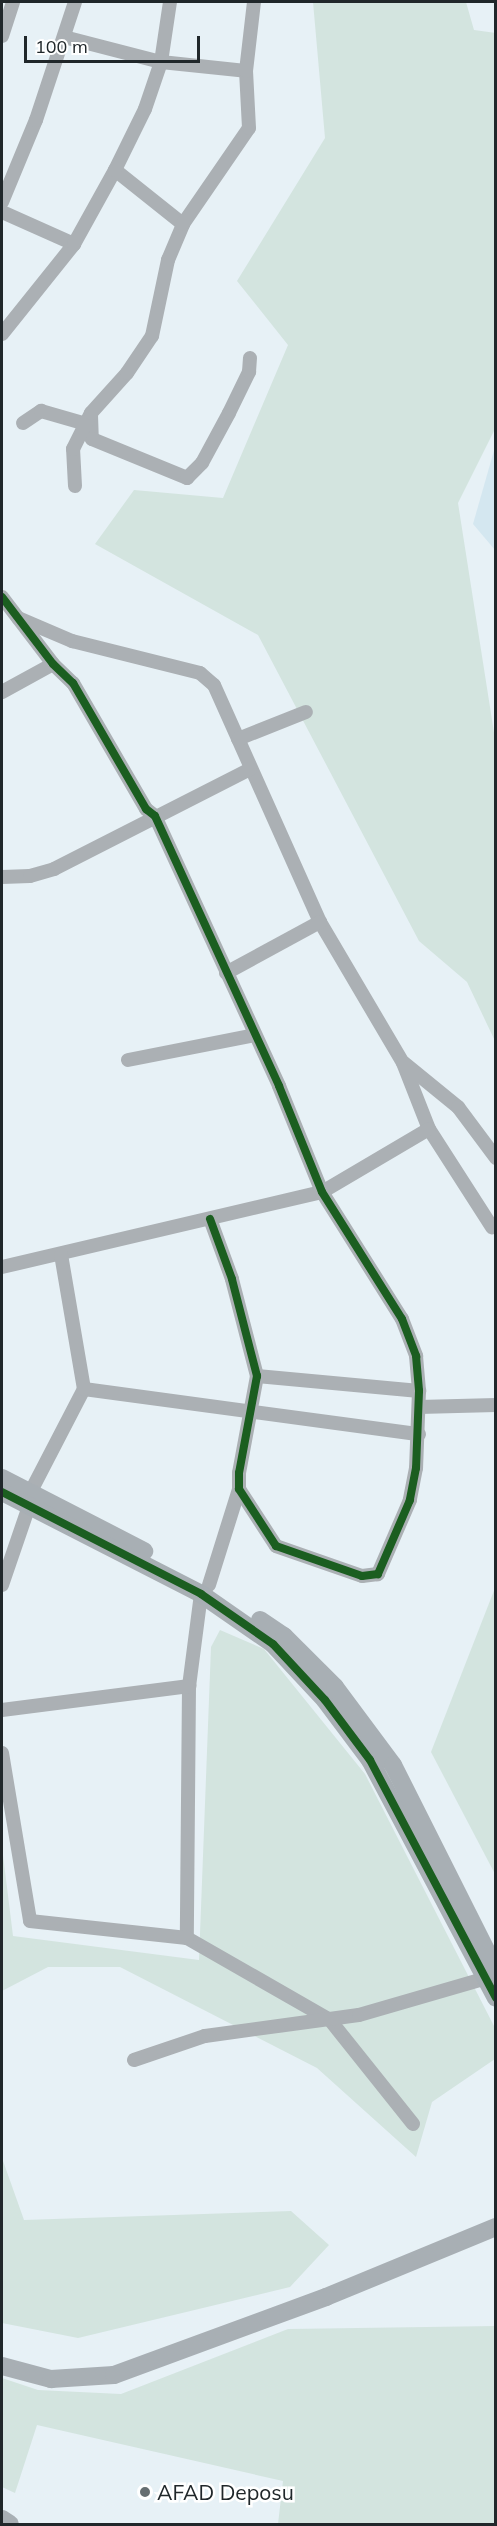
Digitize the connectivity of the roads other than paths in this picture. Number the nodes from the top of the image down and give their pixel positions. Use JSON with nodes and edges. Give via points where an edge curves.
{"nodes":[{"id":1,"x":13,"y":2,"type":"edge"},
{"id":2,"x":75,"y":2,"type":"edge"},
{"id":3,"x":170,"y":2,"type":"edge"},
{"id":4,"x":254,"y":2,"type":"edge"},
{"id":5,"x":2,"y":36,"type":"edge"},
{"id":6,"x":64,"y":37,"type":"junction"},
{"id":7,"x":161,"y":62,"type":"junction"},
{"id":8,"x":246,"y":71,"type":"junction"},
{"id":9,"x":115,"y":170,"type":"junction"},
{"id":10,"x":2,"y":202,"type":"edge"},
{"id":11,"x":2,"y":212,"type":"edge"},
{"id":12,"x":183,"y":224,"type":"junction"},
{"id":13,"x":74,"y":244,"type":"junction"},
{"id":14,"x":2,"y":334,"type":"edge"},
{"id":15,"x":250,"y":357,"type":"dead end"},
{"id":16,"x":88,"y":418,"type":"junction"},
{"id":17,"x":23,"y":423,"type":"dead end"},
{"id":18,"x":75,"y":486,"type":"dead end"},
{"id":19,"x":2,"y":597,"type":"edge"},
{"id":20,"x":16,"y":617,"type":"junction"},
{"id":21,"x":53,"y":664,"type":"junction"},
{"id":22,"x":2,"y":692,"type":"edge"},
{"id":23,"x":306,"y":712,"type":"dead end"},
{"id":24,"x":238,"y":739,"type":"junction"},
{"id":25,"x":250,"y":769,"type":"junction"},
{"id":26,"x":155,"y":816,"type":"junction"},
{"id":27,"x":2,"y":877,"type":"edge"},
{"id":28,"x":320,"y":922,"type":"junction"},
{"id":29,"x":226,"y":974,"type":"junction"},
{"id":30,"x":255,"y":1035,"type":"junction"},
{"id":31,"x":128,"y":1060,"type":"dead end"},
{"id":32,"x":403,"y":1063,"type":"junction"},
{"id":33,"x":429,"y":1129,"type":"junction"},
{"id":34,"x":495,"y":1158,"type":"edge"},
{"id":35,"x":322,"y":1192,"type":"junction"},
{"id":36,"x":210,"y":1219,"type":"junction"},
{"id":37,"x":492,"y":1227,"type":"dead end"},
{"id":38,"x":61,"y":1255,"type":"junction"},
{"id":39,"x":2,"y":1267,"type":"edge"},
{"id":40,"x":257,"y":1376,"type":"junction"},
{"id":41,"x":84,"y":1389,"type":"junction"},
{"id":42,"x":419,"y":1391,"type":"junction"},
{"id":43,"x":495,"y":1405,"type":"edge"},
{"id":44,"x":419,"y":1407,"type":"junction"},
{"id":45,"x":253,"y":1412,"type":"junction"},
{"id":46,"x":419,"y":1434,"type":"junction"},
{"id":47,"x":2,"y":1478,"type":"edge"},
{"id":48,"x":240,"y":1489,"type":"junction"},
{"id":49,"x":2,"y":1492,"type":"edge"},
{"id":50,"x":29,"y":1499,"type":"junction"},
{"id":51,"x":2,"y":1585,"type":"edge"},
{"id":52,"x":205,"y":1589,"type":"junction"},
{"id":53,"x":189,"y":1686,"type":"junction"},
{"id":54,"x":2,"y":1710,"type":"edge"},
{"id":55,"x":2,"y":1753,"type":"edge"},
{"id":56,"x":187,"y":1938,"type":"junction"},
{"id":57,"x":491,"y":1974,"type":"edge"},
{"id":58,"x":495,"y":1998,"type":"edge"},
{"id":59,"x":330,"y":2020,"type":"junction"},
{"id":60,"x":134,"y":2060,"type":"dead end"},
{"id":61,"x":413,"y":2124,"type":"dead end"},
{"id":62,"x":495,"y":2227,"type":"edge"},
{"id":63,"x":2,"y":2366,"type":"edge"},
{"id":64,"x":2,"y":2519,"type":"edge"},
{"id":65,"x":10,"y":2524,"type":"edge"}],
"edges":[{"from":1,"to":5,"type":"street"},
{"from":2,"to":6,"type":"street"},
{"from":3,"to":7,"type":"street"},
{"from":4,"to":8,"type":"street"},
{"from":6,"to":7,"type":"street"},
{"from":6,"to":10,"type":"street"},
{"from":7,"to":8,"type":"street"},
{"from":7,"to":9,"type":"street","via":[[145,108]]},
{"from":8,"to":12,"type":"street","via":[[249,128]]},
{"from":9,"to":12,"type":"street"},
{"from":9,"to":13,"type":"street"},
{"from":11,"to":13,"type":"street"},
{"from":12,"to":16,"type":"street","via":[[168,260],[152,336],[127,373]]},
{"from":13,"to":14,"type":"street"},
{"from":15,"to":16,"type":"street","via":[[249,372],[229,413],[202,462],[187,478],[92,439]]},
{"from":16,"to":17,"type":"street","via":[[41,411]]},
{"from":16,"to":18,"type":"street","via":[[73,449]]},
{"from":19,"to":20,"type":"street"},
{"from":20,"to":21,"type":"street"},
{"from":20,"to":24,"type":"street","via":[[72,641],[200,673],[214,685]]},
{"from":21,"to":22,"type":"street"},
{"from":21,"to":26,"type":"street","via":[[73,683],[146,809]]},
{"from":23,"to":24,"type":"street"},
{"from":24,"to":25,"type":"street"},
{"from":25,"to":26,"type":"street"},
{"from":25,"to":28,"type":"street"},
{"from":26,"to":27,"type":"street","via":[[54,869],[30,876]]},
{"from":26,"to":29,"type":"street"},
{"from":28,"to":29,"type":"street"},
{"from":28,"to":32,"type":"street"},
{"from":29,"to":30,"type":"street"},
{"from":30,"to":31,"type":"street"},
{"from":30,"to":35,"type":"street"},
{"from":32,"to":33,"type":"street"},
{"from":32,"to":34,"type":"street","via":[[458,1107]]},
{"from":33,"to":35,"type":"street"},
{"from":33,"to":37,"type":"street"},
{"from":35,"to":36,"type":"street"},
{"from":35,"to":42,"type":"street","via":[[402,1319],[416,1356]]},
{"from":36,"to":38,"type":"street","via":[[134,1233]]},
{"from":36,"to":40,"type":"street","via":[[232,1279]]},
{"from":38,"to":39,"type":"street"},
{"from":38,"to":41,"type":"street"},
{"from":40,"to":42,"type":"street"},
{"from":40,"to":45,"type":"street"},
{"from":41,"to":45,"type":"street"},
{"from":41,"to":50,"type":"street"},
{"from":42,"to":44,"type":"street"},
{"from":43,"to":44,"type":"street"},
{"from":44,"to":46,"type":"street"},
{"from":45,"to":46,"type":"street"},
{"from":45,"to":48,"type":"street","via":[[238,1473]]},
{"from":46,"to":48,"type":"street","via":[[410,1500],[386,1565],[373,1577],[276,1546]]},
{"from":47,"to":50,"type":"street"},
{"from":48,"to":52,"type":"street"},
{"from":49,"to":50,"type":"street"},
{"from":50,"to":51,"type":"street"},
{"from":50,"to":52,"type":"street"},
{"from":52,"to":53,"type":"street"},
{"from":52,"to":57,"type":"street","via":[[284,1636],[342,1696],[393,1765]]},
{"from":53,"to":54,"type":"street"},
{"from":53,"to":56,"type":"street"},
{"from":55,"to":56,"type":"street","via":[[30,1921]]},
{"from":56,"to":59,"type":"street"},
{"from":57,"to":58,"type":"street"},
{"from":57,"to":59,"type":"street","via":[[359,2015]]},
{"from":59,"to":60,"type":"street","via":[[205,2036]]},
{"from":59,"to":61,"type":"street"},
{"from":62,"to":63,"type":"street","via":[[315,2301],[114,2375],[51,2379]]},
{"from":64,"to":65,"type":"street"}]}
